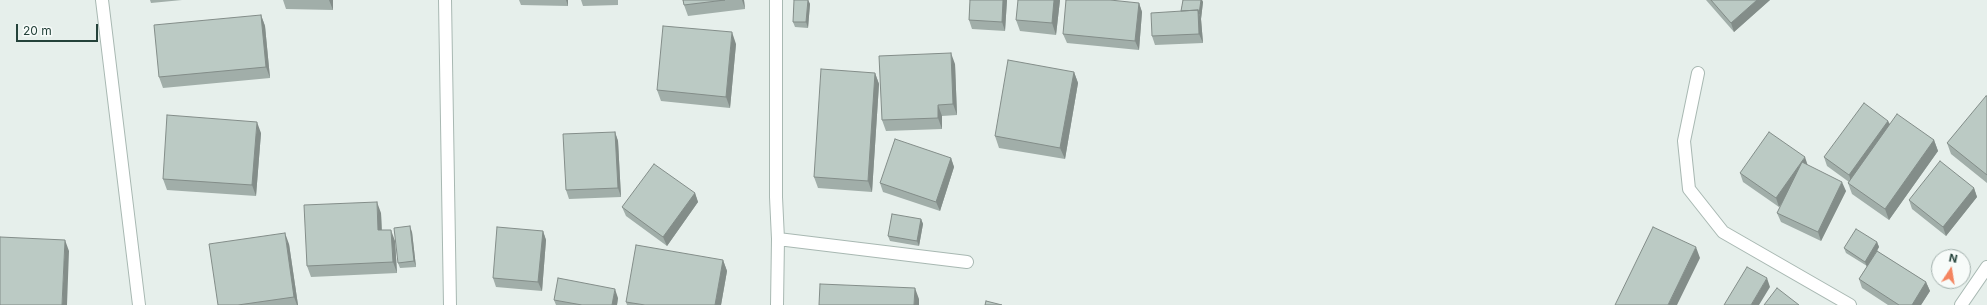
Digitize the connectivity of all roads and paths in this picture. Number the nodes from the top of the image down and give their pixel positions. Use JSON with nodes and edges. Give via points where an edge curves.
{"nodes":[{"id":1,"x":102,"y":0,"type":"edge"},
{"id":2,"x":445,"y":0,"type":"edge"},
{"id":3,"x":776,"y":0,"type":"edge"},
{"id":4,"x":1698,"y":73,"type":"dead end"},
{"id":5,"x":778,"y":239,"type":"junction"},
{"id":6,"x":967,"y":262,"type":"dead end"},
{"id":7,"x":1987,"y":267,"type":"edge"},
{"id":8,"x":139,"y":305,"type":"edge"},
{"id":9,"x":450,"y":305,"type":"edge"},
{"id":10,"x":777,"y":305,"type":"edge"},
{"id":11,"x":1850,"y":305,"type":"edge"},
{"id":12,"x":1961,"y":305,"type":"edge"}],
"edges":[{"from":1,"to":8,"type":"street"},
{"from":2,"to":9,"type":"street"},
{"from":3,"to":5,"type":"street"},
{"from":4,"to":11,"type":"street","via":[[1684,141],[1689,189],[1724,232]]},
{"from":5,"to":6,"type":"street"},
{"from":5,"to":10,"type":"street"},
{"from":7,"to":12,"type":"street"}]}
